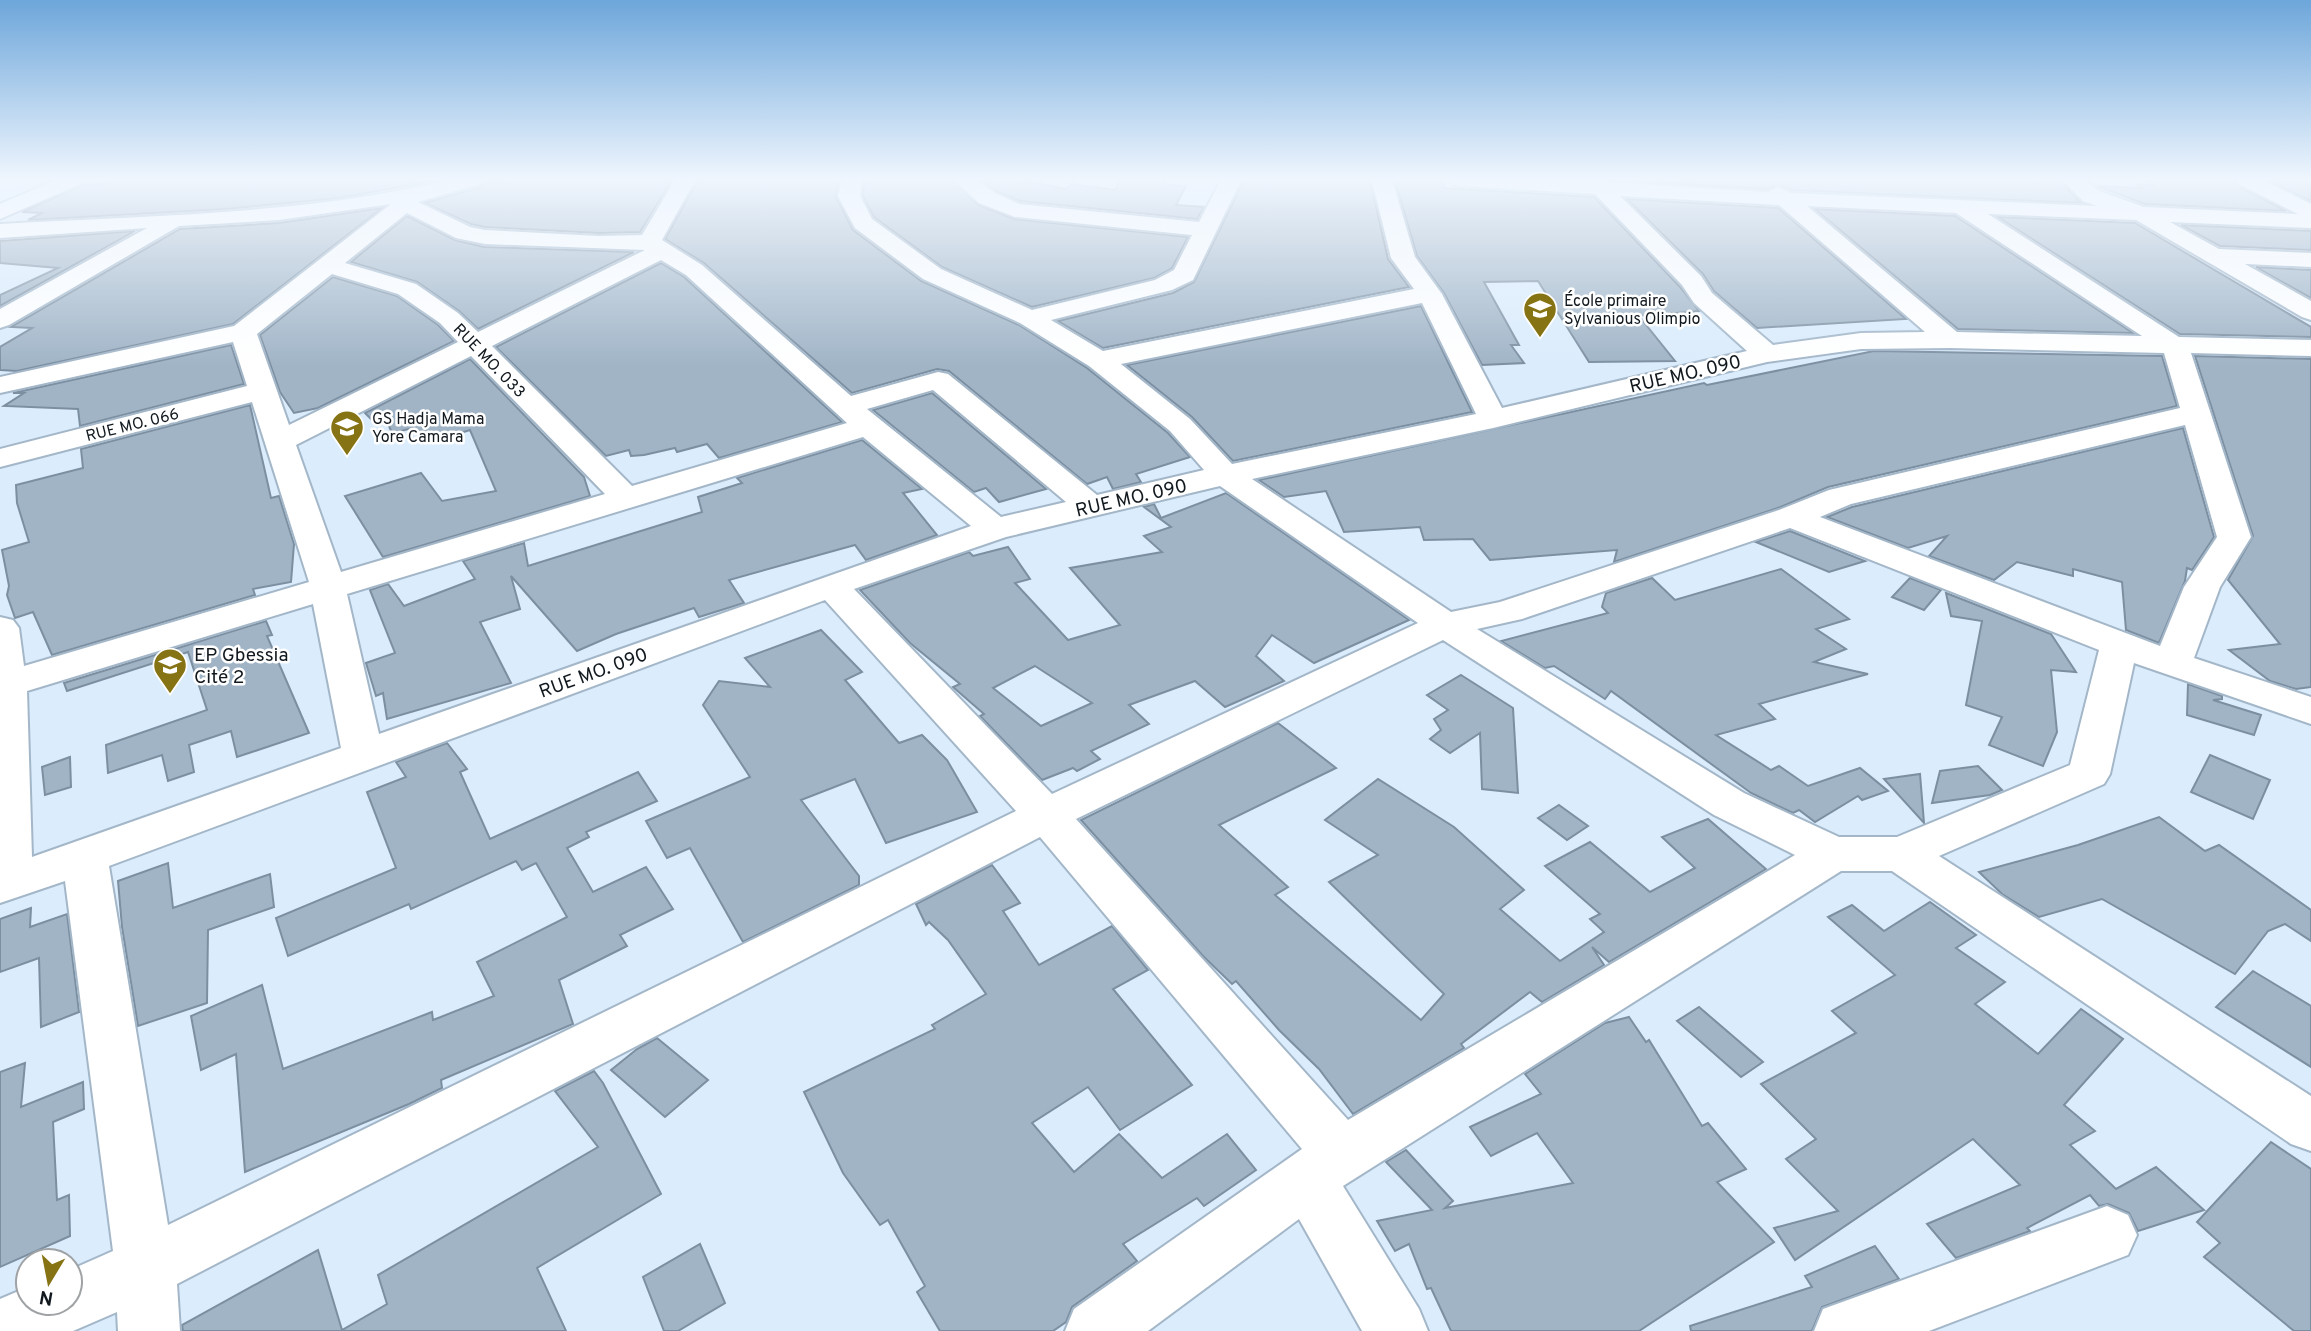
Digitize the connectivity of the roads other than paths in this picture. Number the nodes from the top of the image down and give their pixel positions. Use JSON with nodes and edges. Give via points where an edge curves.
{"nodes":[{"id":1,"x":139,"y":242,"type":"edge"},
{"id":2,"x":357,"y":242,"type":"edge"},
{"id":3,"x":582,"y":242,"type":"edge"},
{"id":4,"x":657,"y":242,"type":"edge"},
{"id":5,"x":889,"y":242,"type":"edge"},
{"id":6,"x":1201,"y":242,"type":"edge"},
{"id":7,"x":1399,"y":242,"type":"edge"},
{"id":8,"x":1654,"y":242,"type":"edge"},
{"id":9,"x":1836,"y":242,"type":"edge"},
{"id":10,"x":2016,"y":242,"type":"edge"},
{"id":11,"x":2189,"y":242,"type":"edge"},
{"id":12,"x":655,"y":247,"type":"junction"},
{"id":13,"x":2213,"y":256,"type":"junction"},
{"id":14,"x":2311,"y":260,"type":"edge"},
{"id":15,"x":328,"y":265,"type":"junction"},
{"id":16,"x":1430,"y":294,"type":"junction"},
{"id":17,"x":2311,"y":313,"type":"edge"},
{"id":18,"x":1029,"y":318,"type":"junction"},
{"id":19,"x":0,"y":320,"type":"edge"},
{"id":20,"x":243,"y":332,"type":"junction"},
{"id":21,"x":1950,"y":340,"type":"junction"},
{"id":22,"x":475,"y":346,"type":"junction"},
{"id":23,"x":2175,"y":346,"type":"junction"},
{"id":24,"x":2311,"y":348,"type":"edge"},
{"id":25,"x":1767,"y":354,"type":"junction"},
{"id":26,"x":1099,"y":360,"type":"junction"},
{"id":27,"x":0,"y":385,"type":"edge"},
{"id":28,"x":264,"y":390,"type":"junction"},
{"id":29,"x":2195,"y":414,"type":"junction"},
{"id":30,"x":857,"y":416,"type":"junction"},
{"id":31,"x":1493,"y":419,"type":"junction"},
{"id":32,"x":281,"y":441,"type":"junction"},
{"id":33,"x":0,"y":458,"type":"edge"},
{"id":34,"x":1225,"y":475,"type":"junction"},
{"id":35,"x":625,"y":497,"type":"junction"},
{"id":36,"x":1091,"y":507,"type":"junction"},
{"id":37,"x":1791,"y":517,"type":"junction"},
{"id":38,"x":995,"y":529,"type":"junction"},
{"id":39,"x":831,"y":586,"type":"junction"},
{"id":40,"x":328,"y":587,"type":"junction"},
{"id":41,"x":1445,"y":625,"type":"junction"},
{"id":42,"x":0,"y":628,"type":"edge"},
{"id":43,"x":2119,"y":646,"type":"junction"},
{"id":44,"x":2172,"y":665,"type":"junction"},
{"id":45,"x":3,"y":685,"type":"edge"},
{"id":46,"x":2311,"y":711,"type":"edge"},
{"id":47,"x":363,"y":755,"type":"junction"},
{"id":48,"x":1046,"y":816,"type":"junction"},
{"id":49,"x":1833,"y":854,"type":"junction"},
{"id":50,"x":1901,"y":854,"type":"junction"},
{"id":51,"x":85,"y":858,"type":"junction"},
{"id":52,"x":5,"y":883,"type":"edge"},
{"id":53,"x":2311,"y":1126,"type":"edge"},
{"id":54,"x":1324,"y":1167,"type":"junction"},
{"id":55,"x":2107,"y":1235,"type":"dead end"},
{"id":56,"x":145,"y":1268,"type":"junction"},
{"id":57,"x":84,"y":1295,"type":"edge"},
{"id":58,"x":32,"y":1317,"type":"edge"},
{"id":59,"x":0,"y":1331,"type":"edge"},
{"id":60,"x":149,"y":1331,"type":"edge"},
{"id":61,"x":1096,"y":1331,"type":"edge"},
{"id":62,"x":1398,"y":1331,"type":"edge"},
{"id":63,"x":1845,"y":1331,"type":"edge"}],
"edges":[{"from":1,"to":19,"type":"street"},
{"from":2,"to":15,"type":"street"},
{"from":3,"to":12,"type":"street"},
{"from":4,"to":12,"type":"street"},
{"from":5,"to":18,"type":"street","via":[[932,274]]},
{"from":6,"to":18,"type":"street","via":[[1184,275],[1163,285]]},
{"from":7,"to":16,"type":"street","via":[[1403,258]]},
{"from":8,"to":25,"type":"street","via":[[1703,298]]},
{"from":9,"to":21,"type":"street"},
{"from":10,"to":23,"type":"street"},
{"from":11,"to":13,"type":"street"},
{"from":12,"to":22,"type":"street"},
{"from":12,"to":30,"type":"street","via":[[694,270]]},
{"from":13,"to":14,"type":"street"},
{"from":13,"to":17,"type":"street"},
{"from":15,"to":20,"type":"street"},
{"from":15,"to":22,"type":"street","name":"RUE MO. 033","via":[[407,289],[449,318]]},
{"from":16,"to":26,"type":"street"},
{"from":16,"to":31,"type":"street"},
{"from":18,"to":26,"type":"street"},
{"from":20,"to":27,"type":"street"},
{"from":20,"to":28,"type":"street"},
{"from":21,"to":23,"type":"street","name":"RUE MO. 090"},
{"from":21,"to":25,"type":"street","name":"RUE MO. 090","via":[[1861,341]]},
{"from":22,"to":32,"type":"street"},
{"from":22,"to":35,"type":"street","name":"RUE MO. 033"},
{"from":23,"to":24,"type":"street","name":"RUE MO. 090"},
{"from":23,"to":29,"type":"street"},
{"from":25,"to":31,"type":"street","name":"RUE MO. 090"},
{"from":26,"to":34,"type":"street","via":[[1180,425]]},
{"from":28,"to":32,"type":"street"},
{"from":28,"to":33,"type":"street","name":"RUE MO. 066"},
{"from":29,"to":37,"type":"street","via":[[1840,497]]},
{"from":29,"to":44,"type":"street","via":[[2234,537],[2202,587]]},
{"from":30,"to":35,"type":"street"},
{"from":30,"to":36,"type":"street","via":[[938,380]]},
{"from":30,"to":38,"type":"street"},
{"from":31,"to":34,"type":"street","name":"RUE MO. 090"},
{"from":32,"to":40,"type":"street"},
{"from":34,"to":36,"type":"street","name":"RUE MO. 090"},
{"from":34,"to":41,"type":"street"},
{"from":35,"to":40,"type":"street"},
{"from":36,"to":38,"type":"street","name":"RUE MO. 090"},
{"from":37,"to":41,"type":"street","via":[[1509,611]]},
{"from":37,"to":43,"type":"street"},
{"from":38,"to":39,"type":"street","name":"RUE MO. 090"},
{"from":39,"to":47,"type":"street","name":"RUE MO. 090"},
{"from":39,"to":48,"type":"street"},
{"from":40,"to":45,"type":"street"},
{"from":40,"to":47,"type":"street"},
{"from":41,"to":48,"type":"street"},
{"from":41,"to":49,"type":"street","via":[[1729,804]]},
{"from":42,"to":45,"type":"street"},
{"from":43,"to":44,"type":"street"},
{"from":43,"to":50,"type":"street","via":[[2089,774]]},
{"from":44,"to":46,"type":"street"},
{"from":45,"to":52,"type":"street"},
{"from":47,"to":51,"type":"street","name":"RUE MO. 090"},
{"from":48,"to":54,"type":"street"},
{"from":48,"to":56,"type":"street"},
{"from":49,"to":50,"type":"street"},
{"from":49,"to":54,"type":"street"},
{"from":50,"to":53,"type":"street"},
{"from":51,"to":52,"type":"street","name":"RUE MO. 090"},
{"from":51,"to":56,"type":"street"},
{"from":54,"to":61,"type":"street"},
{"from":54,"to":62,"type":"street"},
{"from":55,"to":63,"type":"street"},
{"from":56,"to":57,"type":"street"},
{"from":56,"to":60,"type":"street"},
{"from":58,"to":59,"type":"street"}]}
